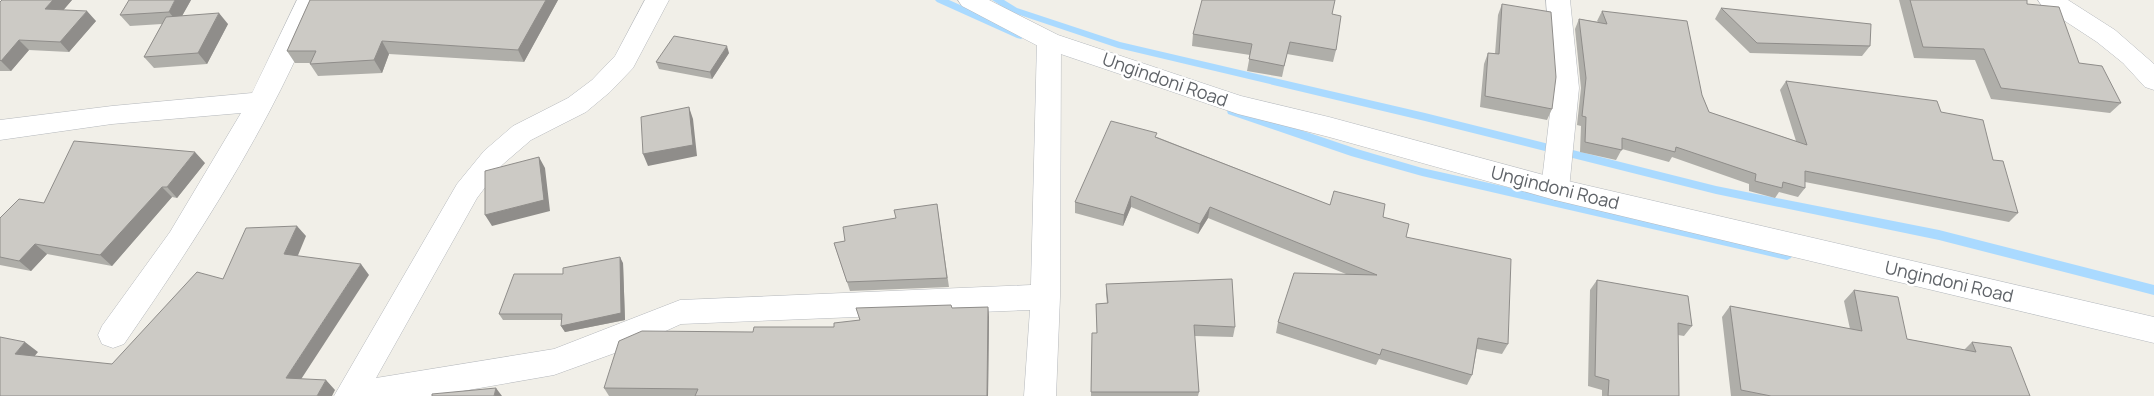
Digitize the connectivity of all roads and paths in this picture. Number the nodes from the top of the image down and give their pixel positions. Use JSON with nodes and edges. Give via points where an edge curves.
{"nodes":[{"id":1,"x":309,"y":0,"type":"edge"},
{"id":2,"x":657,"y":0,"type":"edge"},
{"id":3,"x":970,"y":0,"type":"edge"},
{"id":4,"x":1558,"y":0,"type":"edge"},
{"id":5,"x":2050,"y":0,"type":"edge"},
{"id":6,"x":1049,"y":41,"type":"junction"},
{"id":7,"x":2154,"y":81,"type":"edge"},
{"id":8,"x":261,"y":102,"type":"junction"},
{"id":9,"x":0,"y":130,"type":"edge"},
{"id":10,"x":1555,"y":189,"type":"junction"},
{"id":11,"x":1045,"y":297,"type":"junction"},
{"id":12,"x":2154,"y":330,"type":"edge"},
{"id":13,"x":113,"y":335,"type":"dead end"},
{"id":14,"x":350,"y":396,"type":"edge"},
{"id":15,"x":354,"y":396,"type":"edge"},
{"id":16,"x":1040,"y":396,"type":"edge"}],
"edges":[{"from":1,"to":8,"type":"street"},
{"from":2,"to":14,"type":"street","via":[[624,62],[577,105],[522,133],[493,158],[467,190]]},
{"from":3,"to":6,"type":"street","name":"Ungindoni Road"},
{"from":4,"to":10,"type":"street","via":[[1566,88]]},
{"from":5,"to":7,"type":"street","via":[[2140,61]]},
{"from":6,"to":10,"type":"street","name":"Ungindoni Road","via":[[1238,105]]},
{"from":6,"to":11,"type":"street"},
{"from":8,"to":9,"type":"street","via":[[112,115]]},
{"from":8,"to":13,"type":"street","via":[[180,240]]},
{"from":10,"to":12,"type":"street","name":"Ungindoni Road"},
{"from":11,"to":15,"type":"street","via":[[680,312],[554,362]]},
{"from":11,"to":16,"type":"street"}]}
